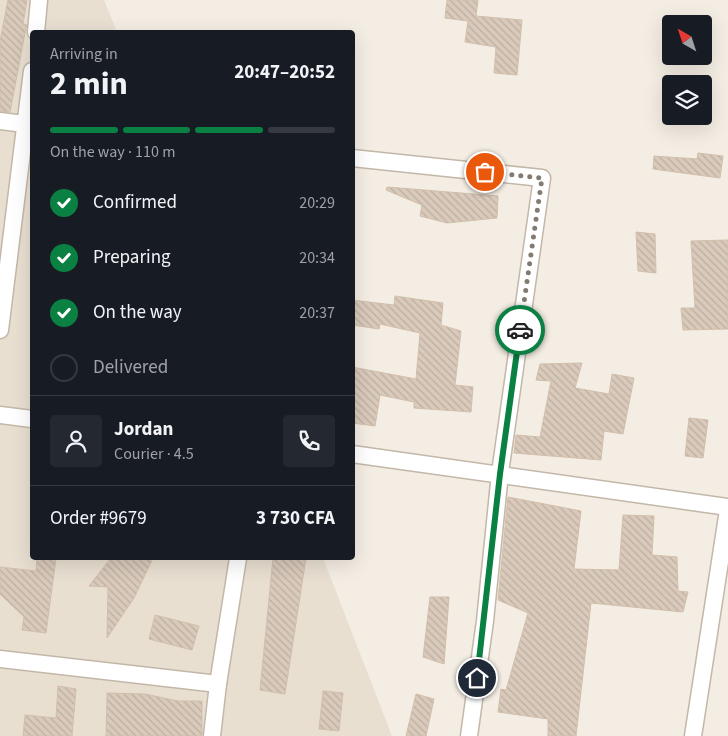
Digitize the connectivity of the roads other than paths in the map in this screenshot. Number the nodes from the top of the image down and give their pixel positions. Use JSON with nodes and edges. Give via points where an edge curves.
{"nodes":[{"id":1,"x":39,"y":0,"type":"edge"},
{"id":2,"x":36,"y":30,"type":"edge"},
{"id":3,"x":0,"y":121,"type":"edge"},
{"id":4,"x":30,"y":124,"type":"edge"},
{"id":5,"x":355,"y":158,"type":"edge"},
{"id":6,"x":0,"y":330,"type":"edge"},
{"id":7,"x":0,"y":416,"type":"edge"},
{"id":8,"x":30,"y":419,"type":"edge"},
{"id":9,"x":355,"y":454,"type":"edge"},
{"id":10,"x":500,"y":474,"type":"junction"},
{"id":11,"x":728,"y":509,"type":"edge"},
{"id":12,"x":238,"y":560,"type":"edge"},
{"id":13,"x":0,"y":659,"type":"edge"},
{"id":14,"x":218,"y":684,"type":"junction"},
{"id":15,"x":212,"y":736,"type":"edge"},
{"id":16,"x":469,"y":736,"type":"edge"},
{"id":17,"x":693,"y":736,"type":"edge"}],
"edges":[{"from":1,"to":2,"type":"street"},
{"from":3,"to":4,"type":"street"},
{"from":4,"to":6,"type":"street"},
{"from":5,"to":10,"type":"street","via":[[542,178]]},
{"from":7,"to":8,"type":"street"},
{"from":9,"to":10,"type":"street"},
{"from":10,"to":11,"type":"street"},
{"from":10,"to":16,"type":"street"},
{"from":11,"to":17,"type":"street"},
{"from":12,"to":14,"type":"street"},
{"from":13,"to":14,"type":"street"},
{"from":14,"to":15,"type":"street"}]}
